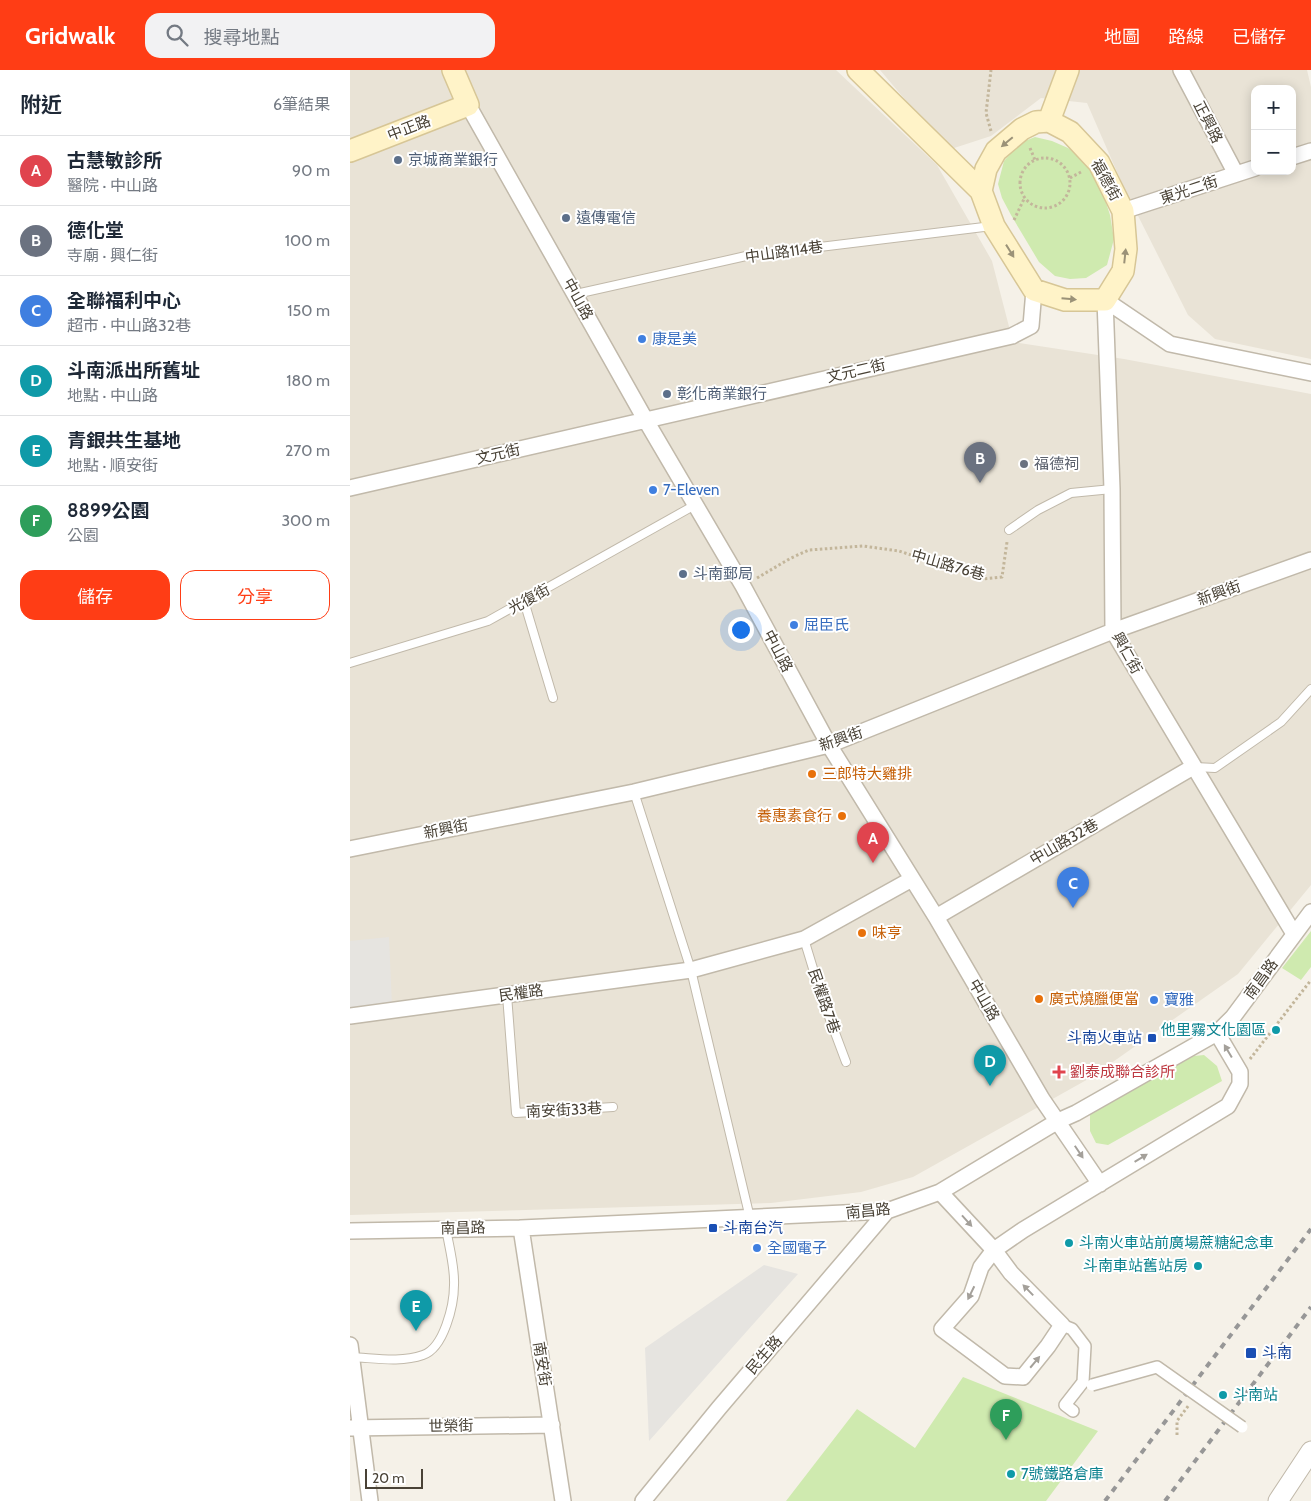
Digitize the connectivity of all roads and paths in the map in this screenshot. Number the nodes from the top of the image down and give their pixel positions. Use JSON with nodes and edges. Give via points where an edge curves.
{"nodes":[{"id":1,"x":453,"y":70,"type":"edge"},
{"id":2,"x":858,"y":70,"type":"edge"},
{"id":3,"x":991,"y":70,"type":"edge"},
{"id":4,"x":1068,"y":70,"type":"edge"},
{"id":5,"x":1181,"y":70,"type":"edge"},
{"id":6,"x":468,"y":105,"type":"junction"},
{"id":7,"x":1049,"y":121,"type":"junction"},
{"id":8,"x":350,"y":151,"type":"edge"},
{"id":9,"x":996,"y":151,"type":"junction"},
{"id":10,"x":1311,"y":151,"type":"edge"},
{"id":11,"x":1296,"y":156,"type":"edge"},
{"id":12,"x":1044,"y":158,"type":"joint"},
{"id":13,"x":1251,"y":169,"type":"edge"},
{"id":14,"x":1236,"y":174,"type":"junction"},
{"id":15,"x":981,"y":191,"type":"junction"},
{"id":16,"x":1123,"y":212,"type":"junction"},
{"id":17,"x":994,"y":226,"type":"junction"},
{"id":18,"x":1034,"y":290,"type":"junction"},
{"id":19,"x":576,"y":294,"type":"junction"},
{"id":20,"x":1105,"y":300,"type":"junction"},
{"id":21,"x":1311,"y":373,"type":"edge"},
{"id":22,"x":645,"y":419,"type":"junction"},
{"id":23,"x":350,"y":488,"type":"edge"},
{"id":24,"x":1112,"y":489,"type":"junction"},
{"id":25,"x":695,"y":505,"type":"junction"},
{"id":26,"x":1009,"y":530,"type":"joint"},
{"id":27,"x":1311,"y":560,"type":"edge"},
{"id":28,"x":743,"y":586,"type":"junction"},
{"id":29,"x":524,"y":601,"type":"junction"},
{"id":30,"x":1113,"y":631,"type":"junction"},
{"id":31,"x":350,"y":663,"type":"edge"},
{"id":32,"x":1311,"y":688,"type":"edge"},
{"id":33,"x":553,"y":698,"type":"dead end"},
{"id":34,"x":829,"y":745,"type":"junction"},
{"id":35,"x":1193,"y":767,"type":"junction"},
{"id":36,"x":634,"y":792,"type":"junction"},
{"id":37,"x":350,"y":848,"type":"edge"},
{"id":38,"x":912,"y":879,"type":"junction"},
{"id":39,"x":1311,"y":912,"type":"edge"},
{"id":40,"x":936,"y":917,"type":"junction"},
{"id":41,"x":1294,"y":934,"type":"junction"},
{"id":42,"x":804,"y":939,"type":"junction"},
{"id":43,"x":691,"y":970,"type":"junction"},
{"id":44,"x":1311,"y":980,"type":"edge"},
{"id":45,"x":507,"y":995,"type":"junction"},
{"id":46,"x":350,"y":1016,"type":"edge"},
{"id":47,"x":1218,"y":1033,"type":"junction"},
{"id":48,"x":846,"y":1062,"type":"dead end"},
{"id":49,"x":1240,"y":1072,"type":"junction"},
{"id":50,"x":613,"y":1107,"type":"dead end"},
{"id":51,"x":1058,"y":1121,"type":"junction"},
{"id":52,"x":1100,"y":1184,"type":"junction"},
{"id":53,"x":940,"y":1192,"type":"junction"},
{"id":54,"x":887,"y":1211,"type":"junction"},
{"id":55,"x":750,"y":1218,"type":"junction"},
{"id":56,"x":446,"y":1228,"type":"junction"},
{"id":57,"x":521,"y":1228,"type":"junction"},
{"id":58,"x":350,"y":1231,"type":"edge"},
{"id":59,"x":994,"y":1250,"type":"junction"},
{"id":60,"x":1062,"y":1325,"type":"junction"},
{"id":61,"x":351,"y":1351,"type":"edge"},
{"id":62,"x":1092,"y":1385,"type":"dead end"},
{"id":63,"x":1196,"y":1394,"type":"junction"},
{"id":64,"x":1073,"y":1411,"type":"dead end"},
{"id":65,"x":552,"y":1425,"type":"junction"},
{"id":66,"x":1242,"y":1427,"type":"dead end"},
{"id":67,"x":356,"y":1428,"type":"edge"},
{"id":68,"x":1177,"y":1435,"type":"dead end"},
{"id":69,"x":1311,"y":1451,"type":"edge"},
{"id":70,"x":370,"y":1501,"type":"edge"},
{"id":71,"x":563,"y":1501,"type":"edge"},
{"id":72,"x":643,"y":1501,"type":"edge"},
{"id":73,"x":1278,"y":1501,"type":"edge"}],
"edges":[{"from":1,"to":6,"type":"main road","name":"中山路"},
{"from":2,"to":15,"type":"main road"},
{"from":3,"to":9,"type":"path","via":[[986,113]]},
{"from":4,"to":7,"type":"main road"},
{"from":5,"to":14,"type":"street","name":"正興路"},
{"from":6,"to":8,"type":"main road","name":"中正路"},
{"from":6,"to":19,"type":"street","name":"中山路"},
{"from":7,"to":9,"type":"main road","one_way":true,"via":[[1036,122],[1022,129]]},
{"from":7,"to":16,"type":"main road","name":"福德街","via":[[1070,132],[1099,162]]},
{"from":9,"to":15,"type":"main road","via":[[986,168]]},
{"from":10,"to":11,"type":"street"},
{"from":12,"to":12,"type":"path","via":[[1024,168],[1020,185],[1029,203],[1046,208],[1060,204],[1067,195],[1070,178],[1061,163]]},
{"from":13,"to":14,"type":"street","name":"東光二街"},
{"from":14,"to":16,"type":"street","name":"東光二街"},
{"from":15,"to":17,"type":"main road"},
{"from":20,"to":16,"type":"main road","name":"福德街","one_way":true,"via":[[1123,272],[1126,249]]},
{"from":17,"to":18,"type":"main road","one_way":true},
{"from":17,"to":19,"type":"lane","name":"中山路114巷","via":[[746,256]]},
{"from":18,"to":20,"type":"main road","one_way":true,"via":[[1065,300]]},
{"from":18,"to":22,"type":"street","name":"文元二街","via":[[1031,326],[1012,336]]},
{"from":19,"to":22,"type":"street","name":"中山路"},
{"from":20,"to":21,"type":"street","via":[[1170,344]]},
{"from":20,"to":24,"type":"street","name":"興仁街"},
{"from":22,"to":23,"type":"street","name":"文元街"},
{"from":22,"to":25,"type":"street","name":"中山路"},
{"from":24,"to":26,"type":"lane","via":[[1071,493]]},
{"from":24,"to":30,"type":"street","name":"興仁街"},
{"from":25,"to":28,"type":"street","name":"中山路"},
{"from":25,"to":29,"type":"lane","name":"光復街"},
{"from":26,"to":28,"type":"path","name":"中山路76巷","via":[[1002,577],[983,579],[899,551],[864,546],[809,550]]},
{"from":27,"to":30,"type":"street","name":"新興街"},
{"from":28,"to":34,"type":"street","name":"中山路"},
{"from":29,"to":31,"type":"lane","name":"光復街","via":[[488,621]]},
{"from":29,"to":33,"type":"lane"},
{"from":30,"to":34,"type":"street","name":"新興街"},
{"from":30,"to":35,"type":"street","name":"興仁街"},
{"from":32,"to":35,"type":"lane","via":[[1281,722],[1216,768]]},
{"from":34,"to":36,"type":"street","name":"新興街"},
{"from":34,"to":38,"type":"street","name":"中山路"},
{"from":35,"to":40,"type":"street","name":"中山路32巷"},
{"from":35,"to":41,"type":"street","name":"興仁街"},
{"from":36,"to":37,"type":"street","name":"新興街"},
{"from":36,"to":43,"type":"lane"},
{"from":38,"to":40,"type":"street","name":"中山路"},
{"from":38,"to":42,"type":"street","name":"民權路"},
{"from":39,"to":41,"type":"street","name":"南昌路"},
{"from":40,"to":51,"type":"street","name":"中山路"},
{"from":41,"to":47,"type":"street","name":"南昌路"},
{"from":42,"to":43,"type":"street","name":"民權路"},
{"from":42,"to":48,"type":"lane","name":"民權路7巷"},
{"from":43,"to":45,"type":"street","name":"民權路"},
{"from":43,"to":55,"type":"lane"},
{"from":44,"to":49,"type":"path"},
{"from":45,"to":46,"type":"street","name":"民權路"},
{"from":45,"to":50,"type":"lane","name":"南安街33巷","via":[[516,1113]]},
{"from":49,"to":47,"type":"street","one_way":true},
{"from":47,"to":51,"type":"street","name":"南昌路"},
{"from":52,"to":49,"type":"street","one_way":true,"via":[[1228,1106],[1240,1084]]},
{"from":51,"to":52,"type":"street","name":"中山路","one_way":true},
{"from":51,"to":53,"type":"street","name":"南昌路"},
{"from":52,"to":59,"type":"street"},
{"from":53,"to":54,"type":"street","name":"南昌路"},
{"from":53,"to":59,"type":"street","one_way":true},
{"from":54,"to":55,"type":"street","name":"南昌路"},
{"from":54,"to":72,"type":"street","name":"民生路"},
{"from":55,"to":57,"type":"street","name":"南昌路"},
{"from":56,"to":57,"type":"street","name":"南昌路"},
{"from":56,"to":58,"type":"street","name":"南昌路"},
{"from":56,"to":61,"type":"lane","via":[[454,1286],[448,1320],[439,1343],[426,1355],[401,1360]]},
{"from":57,"to":65,"type":"street","name":"南安街"},
{"from":60,"to":59,"type":"street","one_way":true,"via":[[1011,1273]]},
{"from":59,"to":60,"type":"street","one_way":true,"via":[[981,1267],[971,1296],[942,1329],[1005,1376],[1023,1377]]},
{"from":60,"to":64,"type":"street","via":[[1072,1329],[1084,1346],[1082,1382],[1065,1405]]},
{"from":61,"to":67,"type":"street"},
{"from":62,"to":63,"type":"street","bridge":true,"via":[[1157,1367]]},
{"from":63,"to":66,"type":"street","bridge":true},
{"from":63,"to":68,"type":"path","via":[[1177,1421]]},
{"from":65,"to":67,"type":"street","name":"世榮街"},
{"from":65,"to":71,"type":"street","name":"南安街"},
{"from":67,"to":70,"type":"street"},
{"from":69,"to":73,"type":"street"}]}
